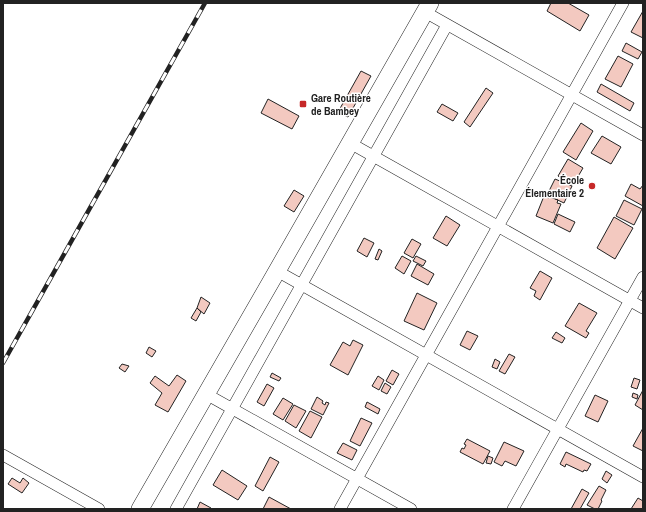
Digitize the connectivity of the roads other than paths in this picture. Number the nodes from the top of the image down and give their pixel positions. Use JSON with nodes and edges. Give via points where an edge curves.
{"nodes":[{"id":1,"x":623,"y":3,"type":"edge"},
{"id":2,"x":427,"y":8,"type":"edge"},
{"id":3,"x":447,"y":25,"type":"junction"},
{"id":4,"x":572,"y":95,"type":"junction"},
{"id":5,"x":643,"y":135,"type":"edge"},
{"id":6,"x":350,"y":144,"type":"junction"},
{"id":7,"x":373,"y":156,"type":"junction"},
{"id":8,"x":498,"y":226,"type":"junction"},
{"id":9,"x":277,"y":271,"type":"junction"},
{"id":10,"x":643,"y":277,"type":"edge"},
{"id":11,"x":302,"y":285,"type":"junction"},
{"id":12,"x":630,"y":300,"type":"junction"},
{"id":13,"x":643,"y":308,"type":"edge"},
{"id":14,"x":426,"y":355,"type":"junction"},
{"id":15,"x":206,"y":394,"type":"junction"},
{"id":16,"x":232,"y":409,"type":"junction"},
{"id":17,"x":558,"y":429,"type":"junction"},
{"id":18,"x":3,"y":455,"type":"edge"},
{"id":19,"x":643,"y":477,"type":"edge"},
{"id":20,"x":357,"y":479,"type":"junction"},
{"id":21,"x":99,"y":509,"type":"edge"},
{"id":22,"x":140,"y":509,"type":"edge"},
{"id":23,"x":176,"y":509,"type":"edge"},
{"id":24,"x":340,"y":509,"type":"edge"},
{"id":25,"x":411,"y":509,"type":"edge"},
{"id":26,"x":513,"y":509,"type":"edge"}],
"edges":[{"from":1,"to":4,"type":"street"},
{"from":2,"to":3,"type":"street"},
{"from":2,"to":6,"type":"main road"},
{"from":3,"to":4,"type":"street"},
{"from":3,"to":7,"type":"street"},
{"from":4,"to":5,"type":"street"},
{"from":4,"to":8,"type":"street"},
{"from":6,"to":7,"type":"street"},
{"from":6,"to":9,"type":"main road"},
{"from":7,"to":8,"type":"street"},
{"from":7,"to":11,"type":"street"},
{"from":8,"to":12,"type":"street"},
{"from":8,"to":14,"type":"street"},
{"from":9,"to":11,"type":"street"},
{"from":9,"to":15,"type":"main road"},
{"from":10,"to":12,"type":"street"},
{"from":11,"to":14,"type":"street"},
{"from":11,"to":16,"type":"street"},
{"from":12,"to":13,"type":"street"},
{"from":12,"to":17,"type":"street"},
{"from":14,"to":17,"type":"street"},
{"from":14,"to":20,"type":"street"},
{"from":15,"to":16,"type":"street"},
{"from":15,"to":22,"type":"main road"},
{"from":16,"to":20,"type":"street"},
{"from":16,"to":23,"type":"street"},
{"from":17,"to":19,"type":"street"},
{"from":17,"to":26,"type":"street"},
{"from":18,"to":21,"type":"street"},
{"from":20,"to":24,"type":"street"},
{"from":20,"to":25,"type":"street"}]}
